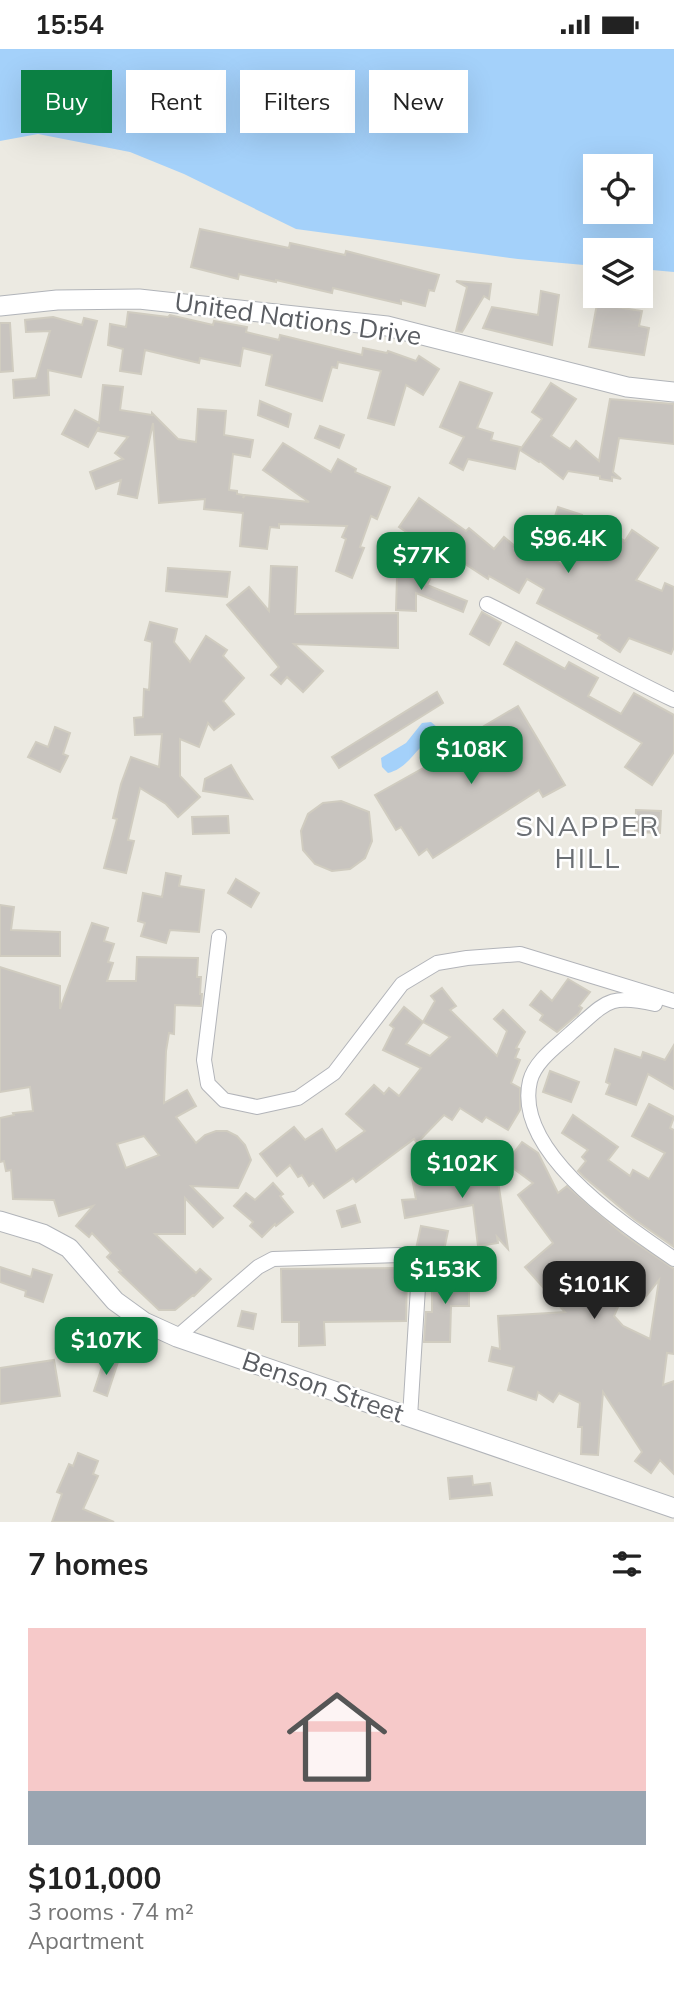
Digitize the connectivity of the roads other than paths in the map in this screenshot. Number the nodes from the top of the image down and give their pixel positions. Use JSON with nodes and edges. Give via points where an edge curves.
{"nodes":[{"id":1,"x":0,"y":306,"type":"edge"},
{"id":2,"x":674,"y":392,"type":"edge"},
{"id":3,"x":487,"y":604,"type":"dead end"},
{"id":4,"x":674,"y":700,"type":"edge"},
{"id":5,"x":219,"y":937,"type":"dead end"},
{"id":6,"x":674,"y":1001,"type":"edge"},
{"id":7,"x":674,"y":1009,"type":"edge"},
{"id":8,"x":0,"y":1221,"type":"edge"},
{"id":9,"x":674,"y":1259,"type":"edge"},
{"id":10,"x":177,"y":1337,"type":"junction"},
{"id":11,"x":410,"y":1417,"type":"junction"},
{"id":12,"x":674,"y":1509,"type":"edge"}],
"edges":[{"from":1,"to":2,"type":"street","name":"United Nations Drive","via":[[139,299],[387,326],[626,387]]},
{"from":3,"to":4,"type":"street"},
{"from":5,"to":6,"type":"street","via":[[204,1060],[208,1084],[223,1100],[257,1107],[298,1098],[334,1073],[402,984],[437,963],[520,954]]},
{"from":7,"to":9,"type":"street","via":[[629,998],[607,1002],[545,1056],[530,1079],[529,1103],[539,1135],[560,1165],[589,1196]]},
{"from":8,"to":10,"type":"street","name":"Benson Street","via":[[43,1234],[69,1248],[115,1301],[144,1322]]},
{"from":10,"to":11,"type":"street","name":"Benson Street"},
{"from":10,"to":11,"type":"street","via":[[273,1259],[400,1255],[414,1262],[419,1271]]},
{"from":11,"to":12,"type":"street","name":"Benson Street"}]}
